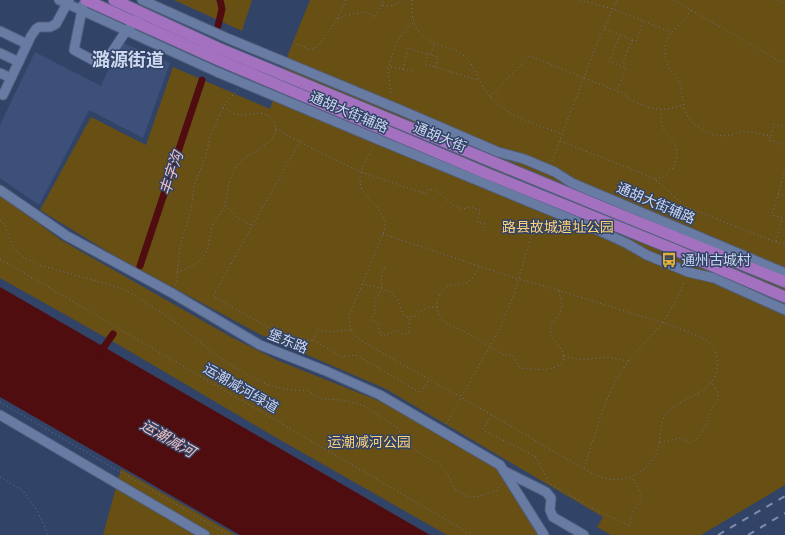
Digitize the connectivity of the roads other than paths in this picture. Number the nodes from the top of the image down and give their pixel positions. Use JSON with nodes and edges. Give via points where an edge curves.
{"nodes":[{"id":1,"x":86,"y":0,"type":"edge"},
{"id":2,"x":114,"y":0,"type":"edge"},
{"id":3,"x":142,"y":0,"type":"edge"},
{"id":4,"x":65,"y":1,"type":"edge"},
{"id":5,"x":82,"y":11,"type":"junction"},
{"id":6,"x":142,"y":13,"type":"junction"},
{"id":7,"x":135,"y":22,"type":"junction"},
{"id":8,"x":0,"y":31,"type":"edge"},
{"id":9,"x":126,"y":31,"type":"junction"},
{"id":10,"x":28,"y":44,"type":"junction"},
{"id":11,"x":0,"y":53,"type":"edge"},
{"id":12,"x":19,"y":62,"type":"junction"},
{"id":13,"x":0,"y":73,"type":"edge"},
{"id":14,"x":11,"y":78,"type":"junction"},
{"id":15,"x":0,"y":94,"type":"edge"},
{"id":16,"x":0,"y":190,"type":"edge"},
{"id":17,"x":785,"y":273,"type":"edge"},
{"id":18,"x":785,"y":282,"type":"edge"},
{"id":19,"x":785,"y":297,"type":"edge"},
{"id":20,"x":785,"y":310,"type":"edge"},
{"id":21,"x":0,"y":416,"type":"edge"},
{"id":22,"x":506,"y":474,"type":"junction"},
{"id":23,"x":205,"y":535,"type":"edge"},
{"id":24,"x":544,"y":535,"type":"edge"},
{"id":25,"x":584,"y":535,"type":"edge"}],
"edges":[{"from":1,"to":5,"type":"street"},
{"from":1,"to":7,"type":"main road","name":"通胡大街"},
{"from":2,"to":6,"type":"main road","name":"通胡大街"},
{"from":3,"to":17,"type":"street","name":"通胡大街辅路","via":[[498,152],[524,159],[555,172],[572,183]]},
{"from":4,"to":5,"type":"street","name":"通胡大街辅路"},
{"from":4,"to":10,"type":"street","via":[[56,24],[36,28]]},
{"from":5,"to":9,"type":"street","name":"通胡大街辅路"},
{"from":5,"to":9,"type":"street","via":[[74,50],[98,62],[108,58]]},
{"from":6,"to":7,"type":"street"},
{"from":6,"to":18,"type":"main road","name":"通胡大街","via":[[226,51]]},
{"from":7,"to":9,"type":"street"},
{"from":7,"to":19,"type":"main road","name":"通胡大街","via":[[367,123]]},
{"from":8,"to":10,"type":"street"},
{"from":9,"to":20,"type":"street","name":"通胡大街辅路","via":[[217,72],[600,231],[647,255],[688,272],[714,278]]},
{"from":10,"to":12,"type":"street"},
{"from":11,"to":12,"type":"street"},
{"from":12,"to":14,"type":"street"},
{"from":13,"to":14,"type":"street"},
{"from":14,"to":15,"type":"street","via":[[3,95]]},
{"from":16,"to":22,"type":"street","name":"堡东路","via":[[67,236],[172,293],[260,345],[380,395],[500,465]]},
{"from":21,"to":23,"type":"street"},
{"from":22,"to":24,"type":"street","name":"堡东路"},
{"from":22,"to":25,"type":"street","via":[[546,492],[551,498],[550,510],[553,517]]}]}
